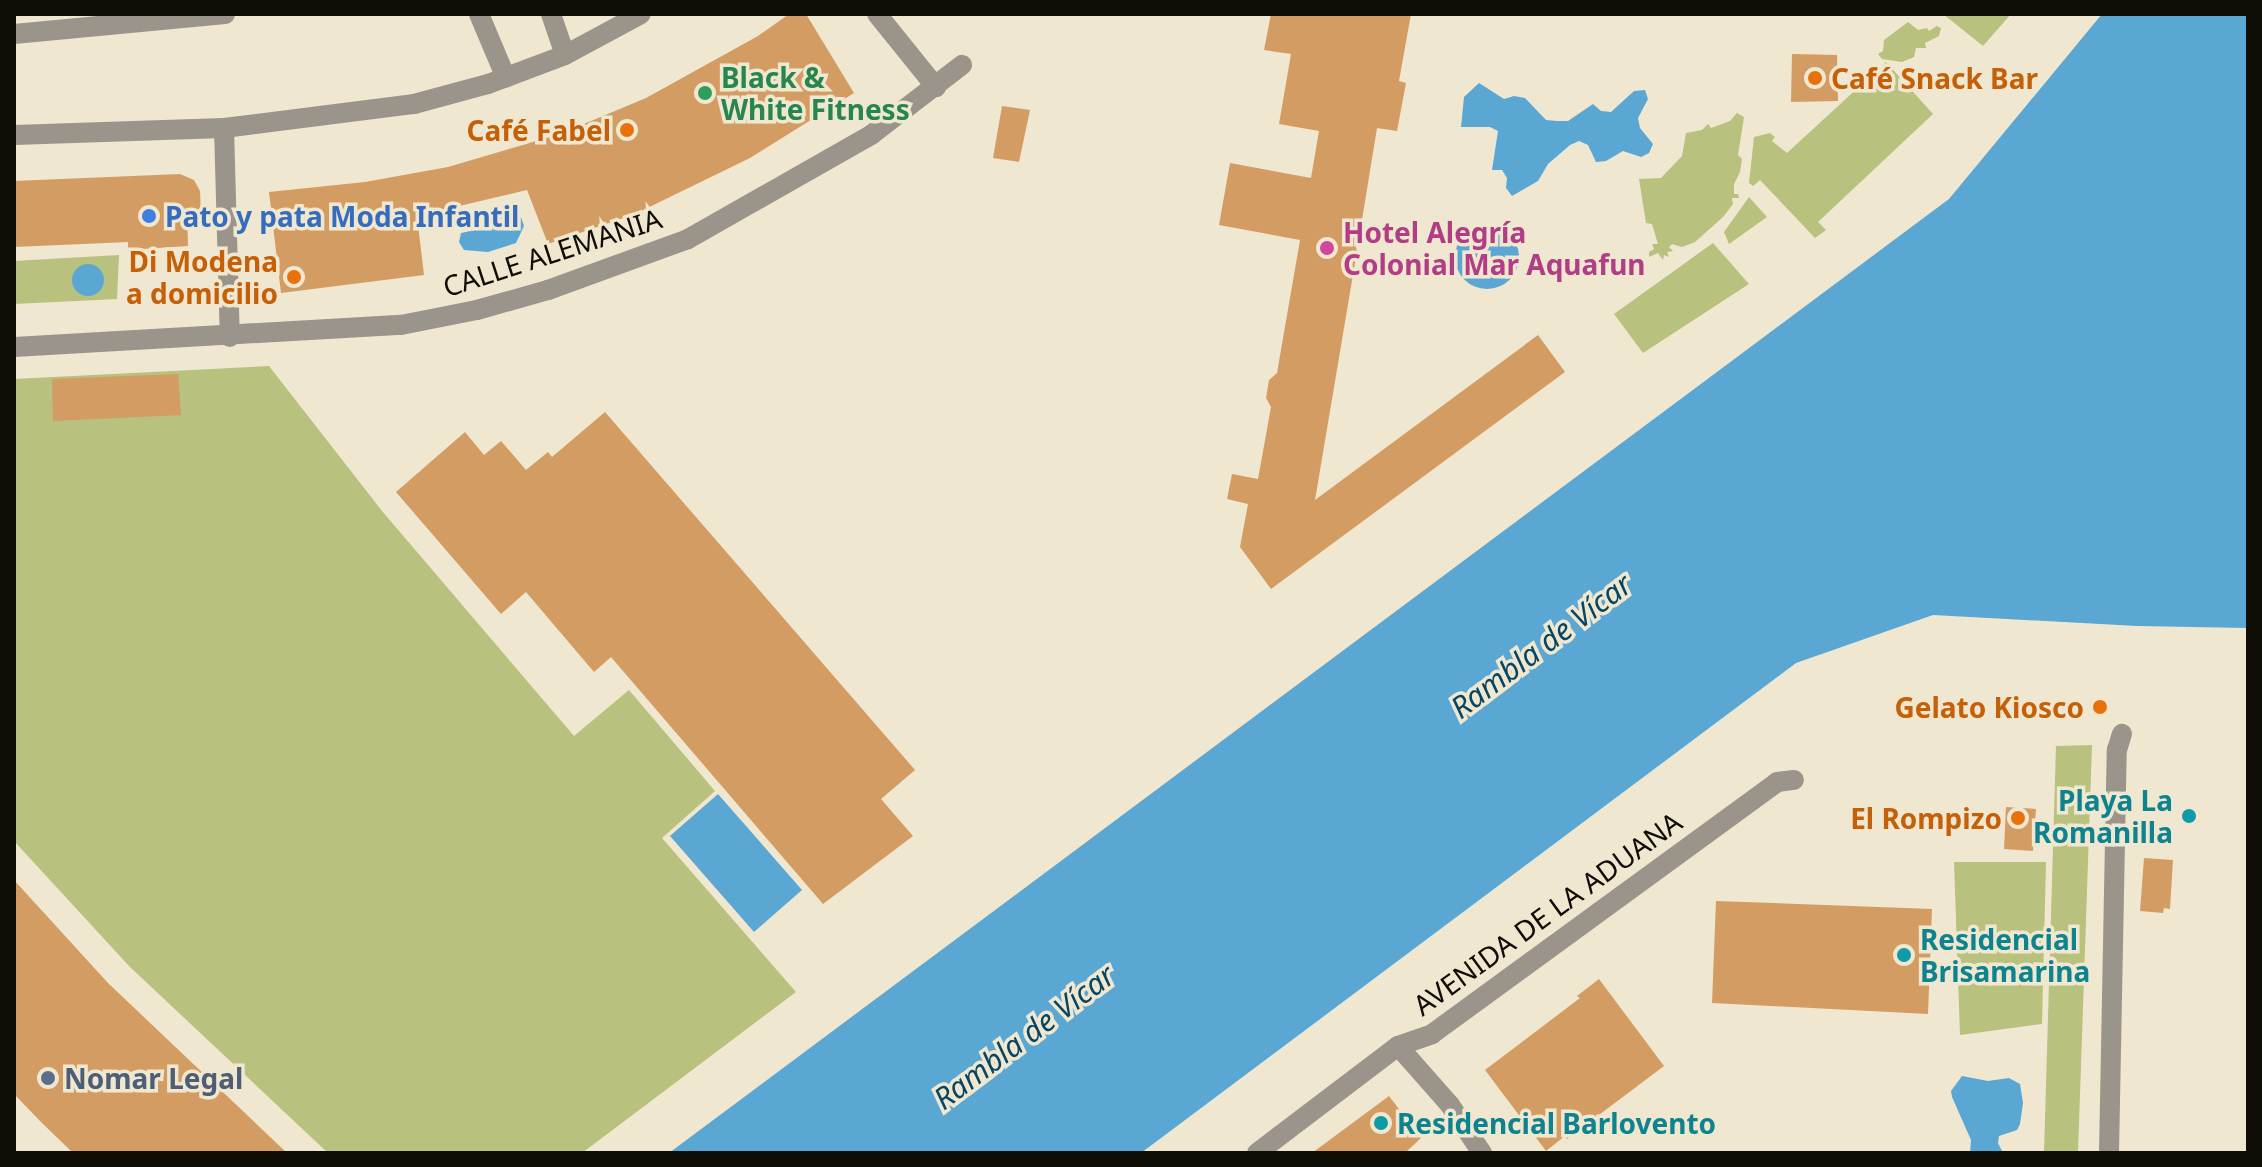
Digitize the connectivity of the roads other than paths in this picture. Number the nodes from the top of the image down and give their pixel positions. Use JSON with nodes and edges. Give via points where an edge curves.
{"nodes":[{"id":1,"x":225,"y":14,"type":"edge"},
{"id":2,"x":479,"y":14,"type":"edge"},
{"id":3,"x":551,"y":14,"type":"edge"},
{"id":4,"x":641,"y":14,"type":"edge"},
{"id":5,"x":877,"y":14,"type":"edge"},
{"id":6,"x":14,"y":34,"type":"edge"},
{"id":7,"x":565,"y":55,"type":"junction"},
{"id":8,"x":962,"y":65,"type":"dead end"},
{"id":9,"x":506,"y":78,"type":"junction"},
{"id":10,"x":936,"y":87,"type":"junction"},
{"id":11,"x":224,"y":128,"type":"junction"},
{"id":12,"x":14,"y":135,"type":"edge"},
{"id":13,"x":230,"y":337,"type":"junction"},
{"id":14,"x":14,"y":347,"type":"edge"},
{"id":15,"x":2122,"y":734,"type":"dead end"},
{"id":16,"x":1794,"y":780,"type":"dead end"},
{"id":17,"x":1398,"y":1046,"type":"junction"},
{"id":18,"x":1257,"y":1153,"type":"edge"},
{"id":19,"x":1482,"y":1153,"type":"edge"},
{"id":20,"x":2109,"y":1153,"type":"edge"}],
"edges":[{"from":1,"to":6,"type":"street"},
{"from":2,"to":9,"type":"street"},
{"from":3,"to":7,"type":"street"},
{"from":4,"to":7,"type":"street"},
{"from":5,"to":10,"type":"street"},
{"from":7,"to":9,"type":"street"},
{"from":8,"to":10,"type":"street","name":"CALLE ALEMANIA"},
{"from":9,"to":11,"type":"street","via":[[414,104]]},
{"from":10,"to":13,"type":"street","name":"CALLE ALEMANIA","via":[[871,135],[688,239],[548,290],[401,325]]},
{"from":11,"to":12,"type":"street"},
{"from":11,"to":13,"type":"street"},
{"from":13,"to":14,"type":"street","name":"CALLE ALEMANIA"},
{"from":15,"to":20,"type":"street","via":[[2117,750]]},
{"from":16,"to":17,"type":"street","name":"AVENIDA DE LA ADUANA","via":[[1777,782],[1432,1034]]},
{"from":17,"to":18,"type":"street","name":"AVENIDA DE LA ADUANA"},
{"from":17,"to":19,"type":"street","via":[[1450,1105]]}]}
